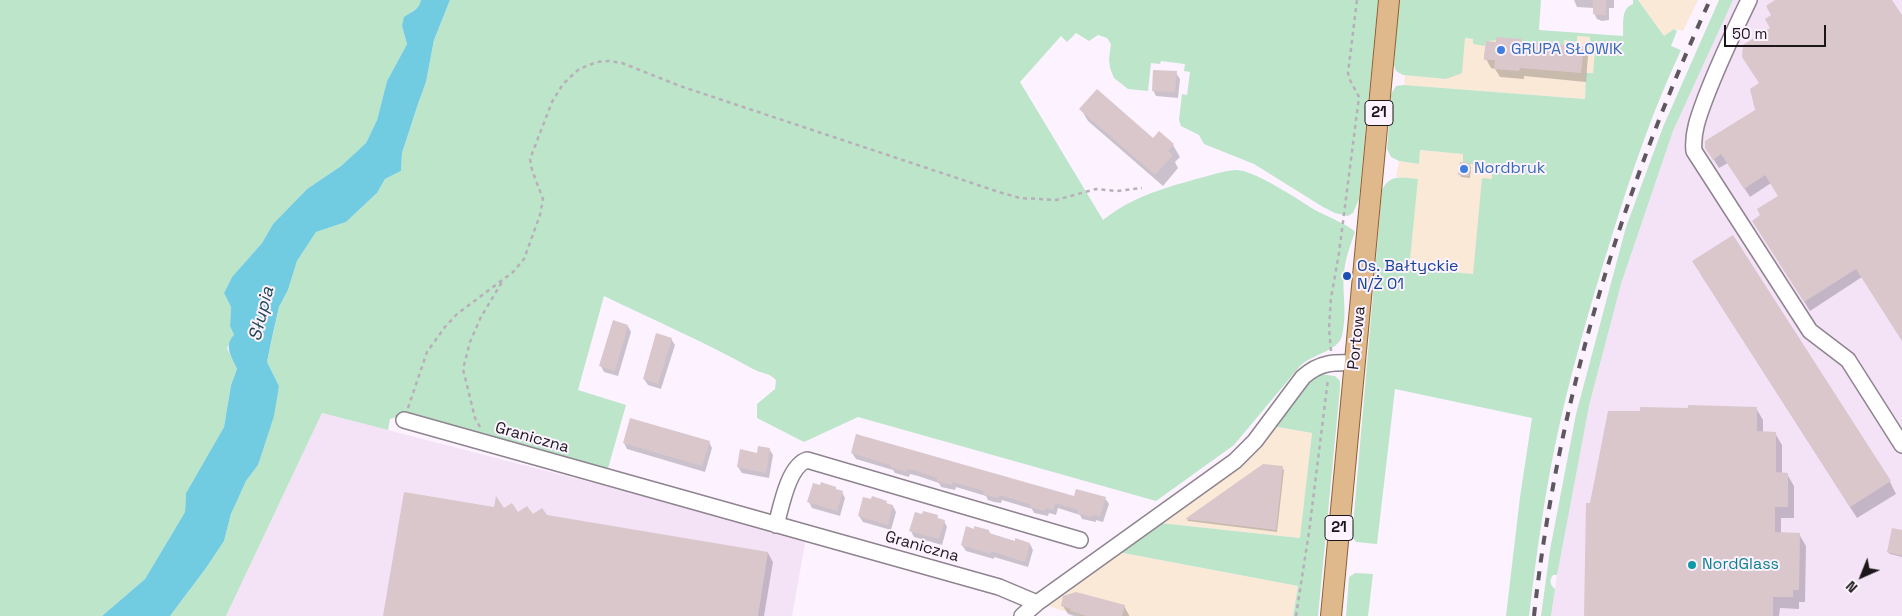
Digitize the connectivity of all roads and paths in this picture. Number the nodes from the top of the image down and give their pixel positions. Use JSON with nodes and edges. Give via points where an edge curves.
{"nodes":[{"id":1,"x":1357,"y":0,"type":"edge"},
{"id":2,"x":1389,"y":0,"type":"edge"},
{"id":3,"x":1749,"y":0,"type":"edge"},
{"id":4,"x":1142,"y":188,"type":"dead end"},
{"id":5,"x":503,"y":281,"type":"junction"},
{"id":6,"x":1329,"y":363,"type":"junction"},
{"id":7,"x":1355,"y":363,"type":"junction"},
{"id":8,"x":404,"y":420,"type":"joint"},
{"id":9,"x":491,"y":445,"type":"junction"},
{"id":10,"x":1902,"y":445,"type":"edge"},
{"id":11,"x":776,"y":525,"type":"junction"},
{"id":12,"x":1080,"y":540,"type":"dead end"},
{"id":13,"x":1037,"y":603,"type":"junction"},
{"id":14,"x":1022,"y":616,"type":"edge"},
{"id":15,"x":1296,"y":616,"type":"edge"},
{"id":16,"x":1331,"y":616,"type":"edge"}],
"edges":[{"from":1,"to":6,"type":"path","via":[[1348,74],[1359,97],[1331,298]]},
{"from":2,"to":7,"type":"main road","name":"Portowa","number":"21"},
{"from":3,"to":10,"type":"street","via":[[1720,58],[1700,112],[1694,151],[1810,331],[1848,360]]},
{"from":4,"to":5,"type":"path","via":[[1096,189],[1056,200],[1020,198],[680,86],[622,63],[597,62],[572,74],[552,102],[530,159],[542,200],[540,215],[524,259]]},
{"from":5,"to":8,"type":"path","via":[[457,314],[440,333],[427,352]]},
{"from":5,"to":9,"type":"path","via":[[481,317],[463,369],[474,418]]},
{"from":6,"to":7,"type":"street"},
{"from":6,"to":13,"type":"street","via":[[1303,377],[1255,441],[1235,461]]},
{"from":6,"to":15,"type":"path"},
{"from":7,"to":16,"type":"main road","name":"Portowa","number":"21"},
{"from":8,"to":9,"type":"street","name":"Graniczna"},
{"from":9,"to":11,"type":"street","name":"Graniczna"},
{"from":11,"to":12,"type":"street","via":[[792,474],[807,460]]},
{"from":11,"to":13,"type":"street","name":"Graniczna","via":[[999,587]]},
{"from":13,"to":14,"type":"street"}]}
